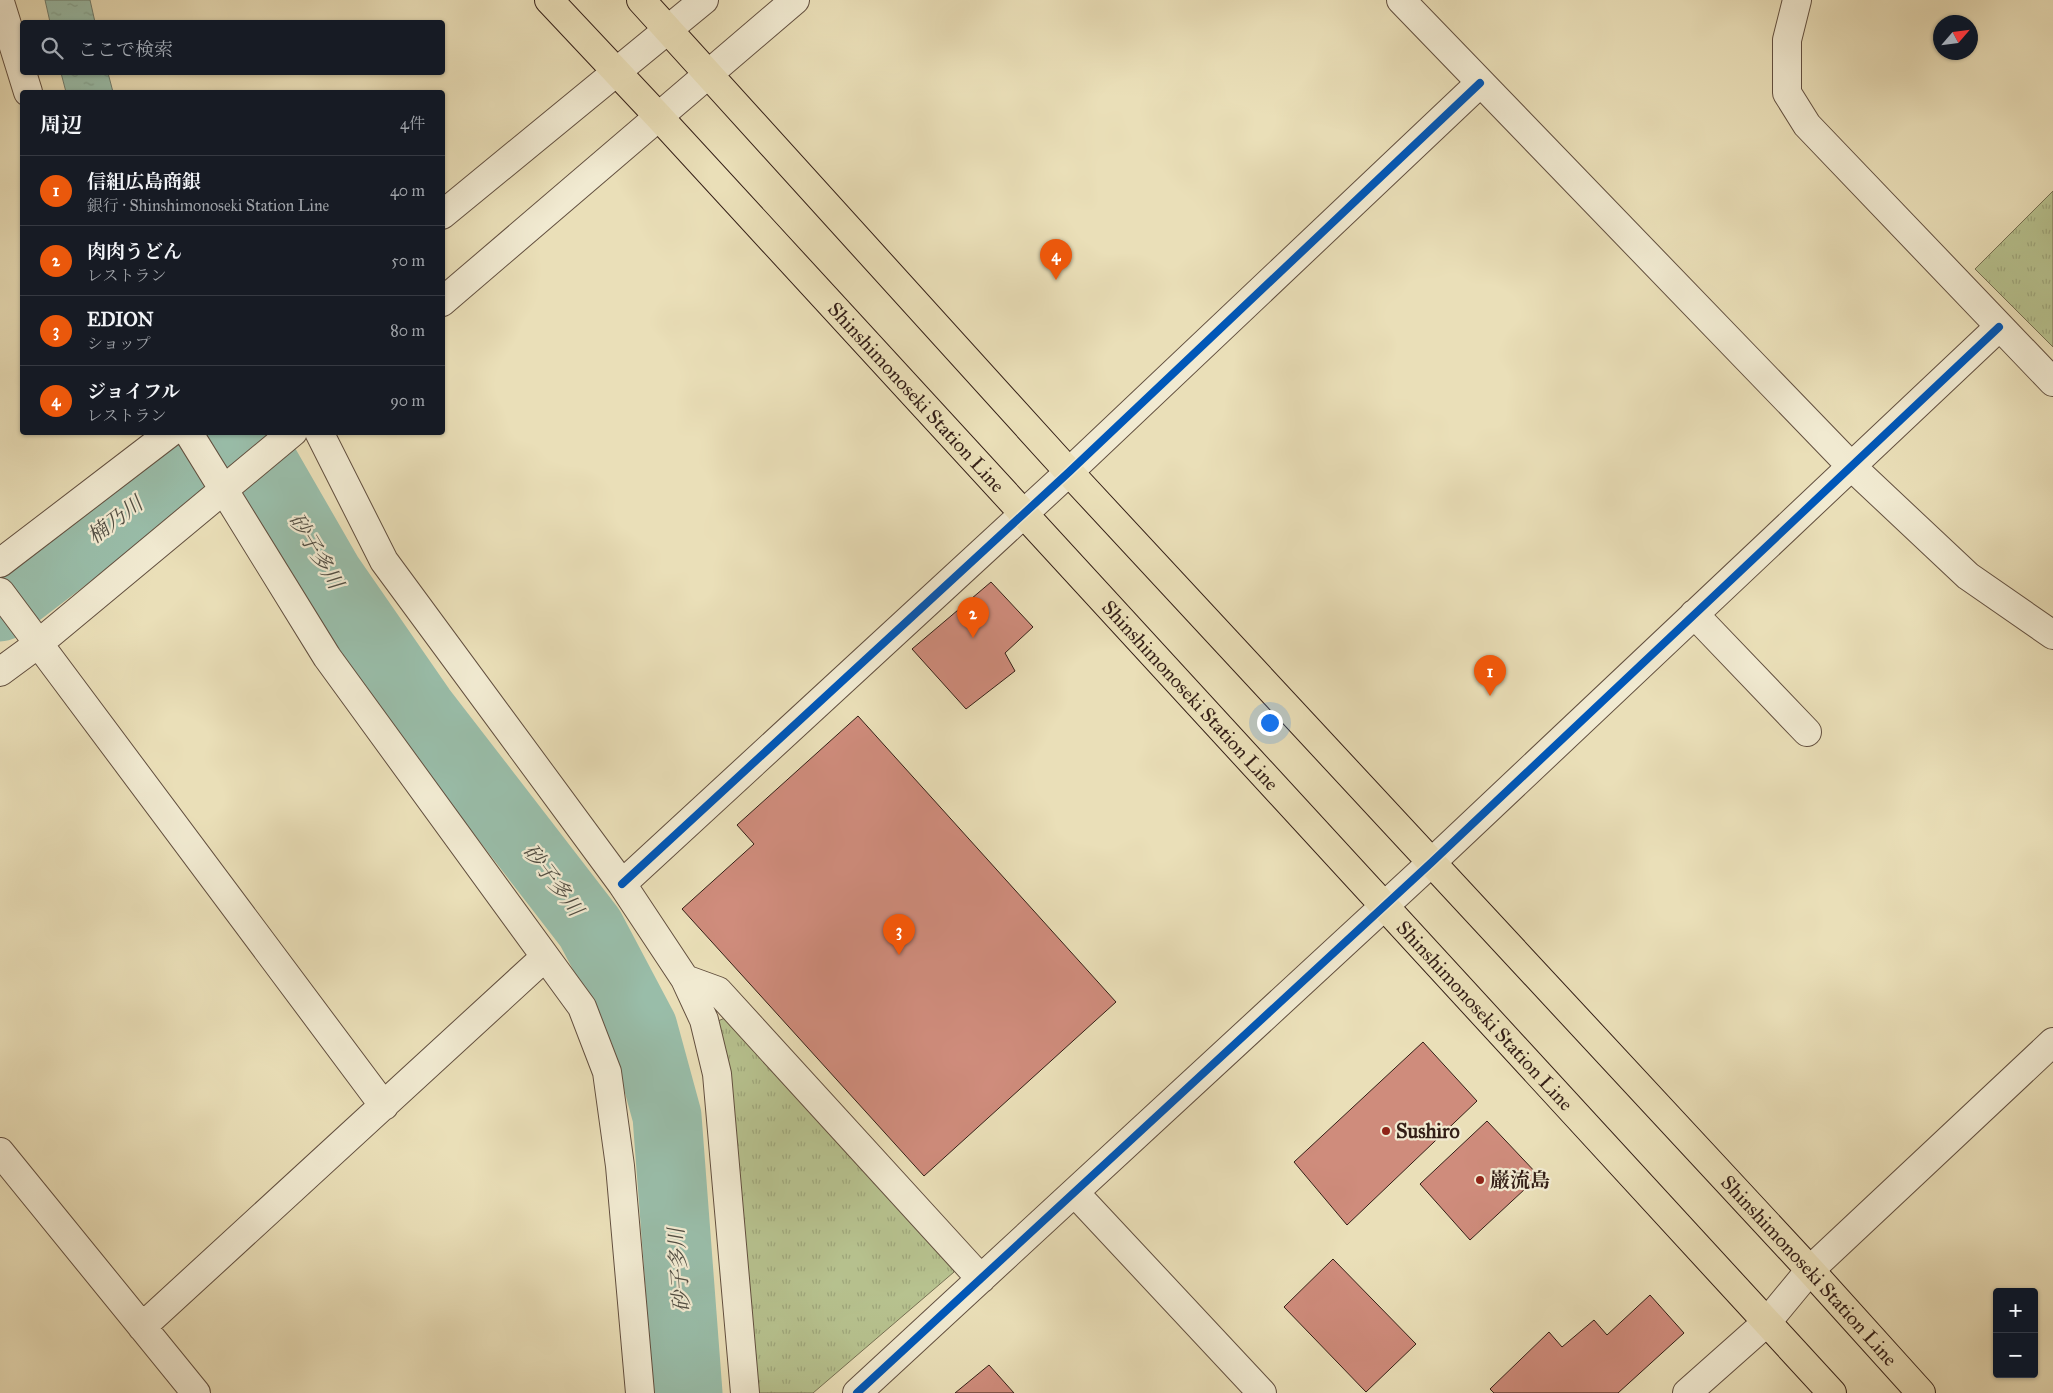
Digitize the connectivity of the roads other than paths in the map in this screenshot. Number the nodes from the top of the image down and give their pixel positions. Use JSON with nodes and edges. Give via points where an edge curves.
{"nodes":[{"id":1,"x":549,"y":0,"type":"edge"},
{"id":2,"x":641,"y":0,"type":"edge"},
{"id":3,"x":704,"y":0,"type":"edge"},
{"id":4,"x":795,"y":0,"type":"edge"},
{"id":5,"x":1401,"y":0,"type":"edge"},
{"id":6,"x":1798,"y":0,"type":"edge"},
{"id":7,"x":0,"y":2,"type":"edge"},
{"id":8,"x":669,"y":30,"type":"junction"},
{"id":9,"x":20,"y":66,"type":"edge"},
{"id":10,"x":616,"y":73,"type":"junction"},
{"id":11,"x":708,"y":74,"type":"junction"},
{"id":12,"x":23,"y":75,"type":"edge"},
{"id":13,"x":1480,"y":83,"type":"junction"},
{"id":14,"x":27,"y":90,"type":"edge"},
{"id":15,"x":659,"y":116,"type":"junction"},
{"id":16,"x":445,"y":212,"type":"edge"},
{"id":17,"x":445,"y":299,"type":"edge"},
{"id":18,"x":1999,"y":327,"type":"junction"},
{"id":19,"x":2053,"y":382,"type":"edge"},
{"id":20,"x":180,"y":435,"type":"edge"},
{"id":21,"x":185,"y":435,"type":"edge"},
{"id":22,"x":289,"y":435,"type":"edge"},
{"id":23,"x":321,"y":435,"type":"edge"},
{"id":24,"x":1851,"y":466,"type":"junction"},
{"id":25,"x":1069,"y":472,"type":"junction"},
{"id":26,"x":224,"y":482,"type":"junction"},
{"id":27,"x":1022,"y":513,"type":"junction"},
{"id":28,"x":0,"y":563,"type":"edge"},
{"id":29,"x":0,"y":592,"type":"edge"},
{"id":30,"x":1694,"y":614,"type":"junction"},
{"id":31,"x":31,"y":634,"type":"junction"},
{"id":32,"x":2053,"y":636,"type":"edge"},
{"id":33,"x":0,"y":672,"type":"edge"},
{"id":34,"x":1807,"y":732,"type":"dead end"},
{"id":35,"x":1432,"y":862,"type":"junction"},
{"id":36,"x":622,"y":884,"type":"junction"},
{"id":37,"x":1384,"y":906,"type":"junction"},
{"id":38,"x":545,"y":957,"type":"junction"},
{"id":39,"x":684,"y":979,"type":"junction"},
{"id":40,"x":2053,"y":1042,"type":"edge"},
{"id":41,"x":384,"y":1106,"type":"junction"},
{"id":42,"x":0,"y":1152,"type":"edge"},
{"id":43,"x":1075,"y":1193,"type":"junction"},
{"id":44,"x":1810,"y":1270,"type":"junction"},
{"id":45,"x":980,"y":1279,"type":"junction"},
{"id":46,"x":1767,"y":1322,"type":"junction"},
{"id":47,"x":142,"y":1327,"type":"junction"},
{"id":48,"x":196,"y":1393,"type":"edge"},
{"id":49,"x":640,"y":1393,"type":"edge"},
{"id":50,"x":745,"y":1393,"type":"edge"},
{"id":51,"x":857,"y":1393,"type":"edge"},
{"id":52,"x":1262,"y":1393,"type":"edge"},
{"id":53,"x":1687,"y":1393,"type":"edge"},
{"id":54,"x":1832,"y":1393,"type":"edge"},
{"id":55,"x":1921,"y":1393,"type":"edge"}],
"edges":[{"from":1,"to":10,"type":"main road","name":"Shinshimonoseki Station Line"},
{"from":2,"to":8,"type":"main road","name":"Shinshimonoseki Station Line"},
{"from":3,"to":8,"type":"street"},
{"from":4,"to":11,"type":"street"},
{"from":5,"to":13,"type":"street"},
{"from":6,"to":18,"type":"street","via":[[1787,40],[1787,93],[1807,125]]},
{"from":7,"to":9,"type":"street"},
{"from":8,"to":10,"type":"street"},
{"from":8,"to":11,"type":"main road","name":"Shinshimonoseki Station Line"},
{"from":10,"to":15,"type":"main road","name":"Shinshimonoseki Station Line"},
{"from":10,"to":16,"type":"street"},
{"from":11,"to":15,"type":"street"},
{"from":11,"to":25,"type":"main road","name":"Shinshimonoseki Station Line"},
{"from":12,"to":14,"type":"street"},
{"from":13,"to":24,"type":"street"},
{"from":13,"to":25,"type":"street"},
{"from":15,"to":17,"type":"street"},
{"from":15,"to":27,"type":"main road","name":"Shinshimonoseki Station Line"},
{"from":18,"to":19,"type":"street"},
{"from":18,"to":24,"type":"street"},
{"from":20,"to":28,"type":"street"},
{"from":21,"to":26,"type":"street"},
{"from":22,"to":26,"type":"street"},
{"from":23,"to":36,"type":"street","via":[[384,561]]},
{"from":24,"to":30,"type":"street"},
{"from":24,"to":32,"type":"street","via":[[1968,576]]},
{"from":25,"to":27,"type":"street"},
{"from":25,"to":35,"type":"main road","name":"Shinshimonoseki Station Line"},
{"from":26,"to":31,"type":"street"},
{"from":26,"to":38,"type":"street","via":[[327,658]]},
{"from":27,"to":36,"type":"street"},
{"from":27,"to":37,"type":"main road","name":"Shinshimonoseki Station Line"},
{"from":29,"to":31,"type":"street"},
{"from":30,"to":34,"type":"street"},
{"from":30,"to":35,"type":"street"},
{"from":31,"to":33,"type":"street"},
{"from":31,"to":41,"type":"street"},
{"from":35,"to":37,"type":"street"},
{"from":35,"to":44,"type":"main road","name":"Shinshimonoseki Station Line"},
{"from":36,"to":39,"type":"street"},
{"from":37,"to":43,"type":"street"},
{"from":37,"to":46,"type":"main road","name":"Shinshimonoseki Station Line"},
{"from":38,"to":41,"type":"street"},
{"from":38,"to":49,"type":"street","via":[[582,1006],[607,1072],[620,1166]]},
{"from":39,"to":45,"type":"street","via":[[718,991]]},
{"from":39,"to":50,"type":"street","via":[[704,1020],[716,1074]]},
{"from":40,"to":44,"type":"street"},
{"from":41,"to":47,"type":"street"},
{"from":42,"to":47,"type":"street"},
{"from":43,"to":45,"type":"street"},
{"from":43,"to":52,"type":"street"},
{"from":44,"to":46,"type":"street"},
{"from":44,"to":55,"type":"main road","name":"Shinshimonoseki Station Line"},
{"from":45,"to":51,"type":"street"},
{"from":46,"to":53,"type":"street"},
{"from":46,"to":54,"type":"main road","name":"Shinshimonoseki Station Line"},
{"from":47,"to":48,"type":"street"}]}
